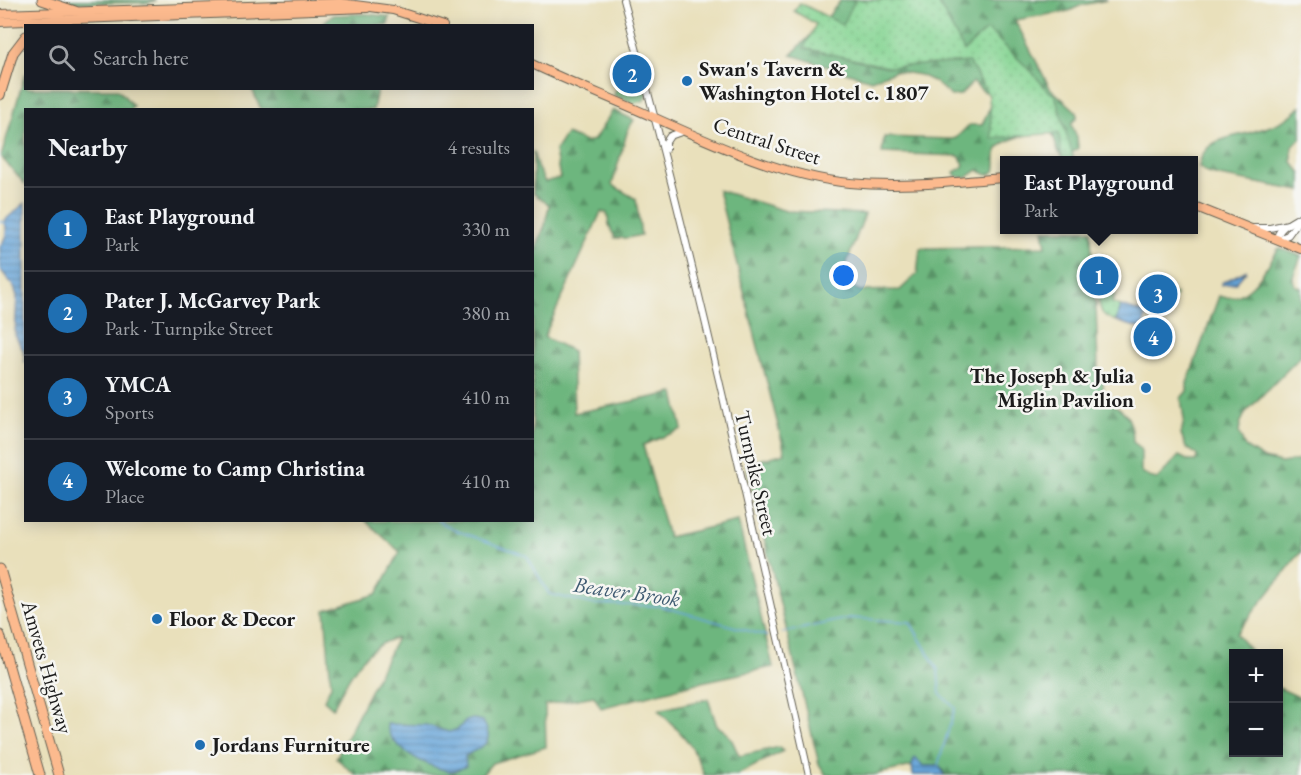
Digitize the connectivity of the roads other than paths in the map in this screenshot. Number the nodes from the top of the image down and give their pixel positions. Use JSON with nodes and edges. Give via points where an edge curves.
{"nodes":[{"id":1,"x":42,"y":0,"type":"edge"},
{"id":2,"x":623,"y":0,"type":"edge"},
{"id":3,"x":325,"y":3,"type":"edge"},
{"id":4,"x":75,"y":11,"type":"junction"},
{"id":5,"x":0,"y":14,"type":"edge"},
{"id":6,"x":63,"y":20,"type":"junction"},
{"id":7,"x":0,"y":21,"type":"edge"},
{"id":8,"x":50,"y":24,"type":"edge"},
{"id":9,"x":437,"y":24,"type":"edge"},
{"id":10,"x":24,"y":39,"type":"edge"},
{"id":11,"x":534,"y":65,"type":"edge"},
{"id":12,"x":0,"y":94,"type":"edge"},
{"id":13,"x":656,"y":118,"type":"junction"},
{"id":14,"x":684,"y":131,"type":"junction"},
{"id":15,"x":1000,"y":178,"type":"edge"},
{"id":16,"x":670,"y":179,"type":"junction"},
{"id":17,"x":1198,"y":208,"type":"edge"},
{"id":18,"x":1301,"y":217,"type":"edge"},
{"id":19,"x":1288,"y":224,"type":"junction"},
{"id":20,"x":1251,"y":228,"type":"junction"},
{"id":21,"x":1277,"y":239,"type":"junction"},
{"id":22,"x":1301,"y":249,"type":"edge"},
{"id":23,"x":0,"y":569,"type":"edge"},
{"id":24,"x":0,"y":635,"type":"edge"},
{"id":25,"x":40,"y":775,"type":"edge"},
{"id":26,"x":59,"y":775,"type":"edge"},
{"id":27,"x":809,"y":775,"type":"edge"}],
"edges":[{"from":1,"to":4,"type":"highway"},
{"from":2,"to":13,"type":"street","name":"Turnpike Street"},
{"from":3,"to":4,"type":"main road"},
{"from":3,"to":6,"type":"main road","via":[[214,15]]},
{"from":3,"to":9,"type":"main road","via":[[393,10]]},
{"from":4,"to":5,"type":"main road"},
{"from":6,"to":7,"type":"main road"},
{"from":6,"to":8,"type":"highway"},
{"from":10,"to":12,"type":"highway","via":[[13,53]]},
{"from":11,"to":13,"type":"main road","name":"Central Street"},
{"from":13,"to":14,"type":"main road","name":"Central Street"},
{"from":13,"to":16,"type":"street","name":"Turnpike Street"},
{"from":14,"to":15,"type":"main road","name":"Central Street","via":[[771,164],[848,183],[916,185]]},
{"from":14,"to":16,"type":"street","name":"Turnpike Street","via":[[667,139]]},
{"from":16,"to":27,"type":"street","name":"Turnpike Street"},
{"from":17,"to":20,"type":"main road"},
{"from":18,"to":19,"type":"street"},
{"from":18,"to":21,"type":"street","via":[[1288,235]]},
{"from":19,"to":20,"type":"street"},
{"from":19,"to":21,"type":"street"},
{"from":20,"to":21,"type":"main road"},
{"from":21,"to":22,"type":"main road"},
{"from":23,"to":26,"type":"highway","name":"Amvets Highway"},
{"from":24,"to":25,"type":"highway","name":"Amvets Highway"}]}
